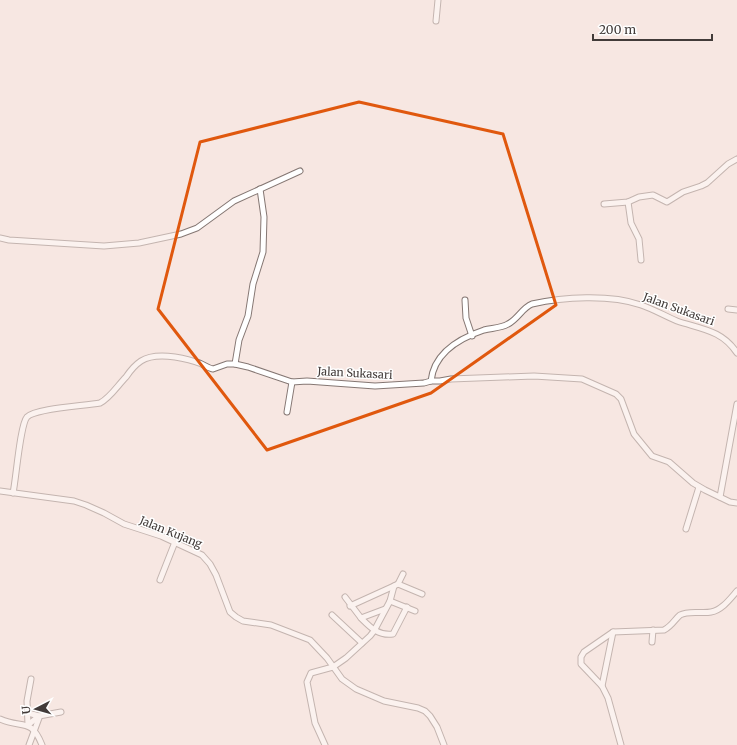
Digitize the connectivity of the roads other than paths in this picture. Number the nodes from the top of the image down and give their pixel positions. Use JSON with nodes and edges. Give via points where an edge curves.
{"nodes":[{"id":1,"x":438,"y":0,"type":"edge"},
{"id":2,"x":436,"y":21,"type":"dead end"},
{"id":3,"x":737,"y":159,"type":"edge"},
{"id":4,"x":300,"y":170,"type":"dead end"},
{"id":5,"x":260,"y":189,"type":"junction"},
{"id":6,"x":628,"y":202,"type":"junction"},
{"id":7,"x":604,"y":204,"type":"dead end"},
{"id":8,"x":0,"y":238,"type":"edge"},
{"id":9,"x":641,"y":260,"type":"dead end"},
{"id":10,"x":465,"y":300,"type":"dead end"},
{"id":11,"x":728,"y":309,"type":"dead end"},
{"id":12,"x":737,"y":310,"type":"edge"},
{"id":13,"x":472,"y":336,"type":"junction"},
{"id":14,"x":737,"y":342,"type":"edge"},
{"id":15,"x":733,"y":347,"type":"junction"},
{"id":16,"x":737,"y":353,"type":"edge"},
{"id":17,"x":234,"y":364,"type":"junction"},
{"id":18,"x":431,"y":381,"type":"junction"},
{"id":19,"x":292,"y":382,"type":"junction"},
{"id":20,"x":737,"y":404,"type":"edge"},
{"id":21,"x":287,"y":412,"type":"dead end"},
{"id":22,"x":700,"y":487,"type":"junction"},
{"id":23,"x":0,"y":491,"type":"edge"},
{"id":24,"x":14,"y":493,"type":"junction"},
{"id":25,"x":720,"y":497,"type":"junction"},
{"id":26,"x":737,"y":503,"type":"edge"},
{"id":27,"x":686,"y":529,"type":"dead end"},
{"id":28,"x":175,"y":542,"type":"junction"},
{"id":29,"x":403,"y":574,"type":"dead end"},
{"id":30,"x":160,"y":580,"type":"dead end"},
{"id":31,"x":396,"y":585,"type":"junction"},
{"id":32,"x":737,"y":590,"type":"edge"},
{"id":33,"x":422,"y":594,"type":"dead end"},
{"id":34,"x":345,"y":597,"type":"dead end"},
{"id":35,"x":390,"y":601,"type":"junction"},
{"id":36,"x":350,"y":606,"type":"junction"},
{"id":37,"x":407,"y":607,"type":"junction"},
{"id":38,"x":386,"y":609,"type":"junction"},
{"id":39,"x":415,"y":611,"type":"dead end"},
{"id":40,"x":332,"y":615,"type":"dead end"},
{"id":41,"x":360,"y":618,"type":"junction"},
{"id":42,"x":652,"y":630,"type":"junction"},
{"id":43,"x":374,"y":631,"type":"junction"},
{"id":44,"x":613,"y":632,"type":"junction"},
{"id":45,"x":652,"y":642,"type":"dead end"},
{"id":46,"x":362,"y":643,"type":"junction"},
{"id":47,"x":333,"y":667,"type":"junction"},
{"id":48,"x":31,"y":679,"type":"dead end"},
{"id":49,"x":602,"y":686,"type":"junction"},
{"id":50,"x":61,"y":712,"type":"dead end"},
{"id":51,"x":28,"y":713,"type":"junction"},
{"id":52,"x":39,"y":716,"type":"junction"},
{"id":53,"x":0,"y":719,"type":"edge"},
{"id":54,"x":28,"y":725,"type":"junction"},
{"id":55,"x":35,"y":730,"type":"junction"},
{"id":56,"x":29,"y":745,"type":"edge"},
{"id":57,"x":42,"y":745,"type":"edge"},
{"id":58,"x":325,"y":745,"type":"edge"},
{"id":59,"x":444,"y":745,"type":"edge"},
{"id":60,"x":621,"y":745,"type":"edge"}],
"edges":[{"from":1,"to":2,"type":"street"},
{"from":3,"to":6,"type":"street","via":[[707,183],[670,201],[665,202],[653,195]]},
{"from":4,"to":5,"type":"street"},
{"from":5,"to":8,"type":"street","via":[[231,203],[192,230],[139,243],[94,246]]},
{"from":5,"to":17,"type":"street","via":[[264,217],[263,252]]},
{"from":6,"to":7,"type":"street"},
{"from":6,"to":9,"type":"street","via":[[631,223],[639,239]]},
{"from":10,"to":13,"type":"street","via":[[466,318]]},
{"from":11,"to":12,"type":"street"},
{"from":13,"to":15,"type":"street","name":"Jalan Sukasari","via":[[508,324],[532,304],[596,298],[641,305],[676,320],[710,330]]},
{"from":13,"to":18,"type":"street","name":"Jalan Sukasari","via":[[454,344],[443,355],[434,368]]},
{"from":14,"to":15,"type":"street"},
{"from":15,"to":16,"type":"street","name":"Jalan Sukasari"},
{"from":17,"to":19,"type":"street","name":"Jalan Sukasari","via":[[248,366]]},
{"from":17,"to":24,"type":"street","name":"Jalan Sukasari","via":[[213,369],[198,362],[176,357],[146,358],[100,403],[28,416],[20,441]]},
{"from":18,"to":19,"type":"street","name":"Jalan Sukasari","via":[[410,385],[375,386]]},
{"from":18,"to":22,"type":"street","via":[[534,376],[587,380],[621,399],[634,434],[647,453],[674,465]]},
{"from":19,"to":21,"type":"street"},
{"from":20,"to":25,"type":"street"},
{"from":22,"to":25,"type":"street"},
{"from":22,"to":27,"type":"street"},
{"from":23,"to":24,"type":"street","name":"Jalan Kujang"},
{"from":24,"to":28,"type":"street","name":"Jalan Kujang","via":[[74,501],[124,524]]},
{"from":25,"to":26,"type":"street"},
{"from":28,"to":30,"type":"street"},
{"from":28,"to":47,"type":"street","name":"Jalan Kujang","via":[[202,555],[210,564],[230,612],[236,617],[243,621],[276,627],[310,640]]},
{"from":29,"to":31,"type":"street"},
{"from":31,"to":33,"type":"street"},
{"from":31,"to":35,"type":"street"},
{"from":31,"to":36,"type":"street"},
{"from":32,"to":42,"type":"street","via":[[721,608],[712,612],[680,615],[664,630]]},
{"from":34,"to":36,"type":"street"},
{"from":35,"to":37,"type":"street"},
{"from":35,"to":38,"type":"street"},
{"from":36,"to":41,"type":"street"},
{"from":37,"to":39,"type":"street"},
{"from":37,"to":43,"type":"street","via":[[393,634]]},
{"from":38,"to":41,"type":"street"},
{"from":38,"to":43,"type":"street"},
{"from":40,"to":46,"type":"street"},
{"from":41,"to":43,"type":"street"},
{"from":42,"to":44,"type":"street"},
{"from":42,"to":45,"type":"street"},
{"from":43,"to":46,"type":"street"},
{"from":44,"to":49,"type":"street"},
{"from":44,"to":49,"type":"street","via":[[584,652],[580,661]]},
{"from":46,"to":47,"type":"street"},
{"from":47,"to":58,"type":"street","via":[[311,673],[307,682],[315,723]]},
{"from":47,"to":59,"type":"street","name":"Jalan Kujang","via":[[342,679],[356,689],[384,701],[425,711],[437,727]]},
{"from":48,"to":51,"type":"street"},
{"from":49,"to":60,"type":"street","via":[[608,698]]},
{"from":50,"to":52,"type":"street"},
{"from":51,"to":52,"type":"street"},
{"from":51,"to":54,"type":"street"},
{"from":52,"to":54,"type":"street"},
{"from":52,"to":55,"type":"street"},
{"from":53,"to":54,"type":"street"},
{"from":54,"to":55,"type":"street"},
{"from":55,"to":56,"type":"street"},
{"from":55,"to":57,"type":"street"}]}
